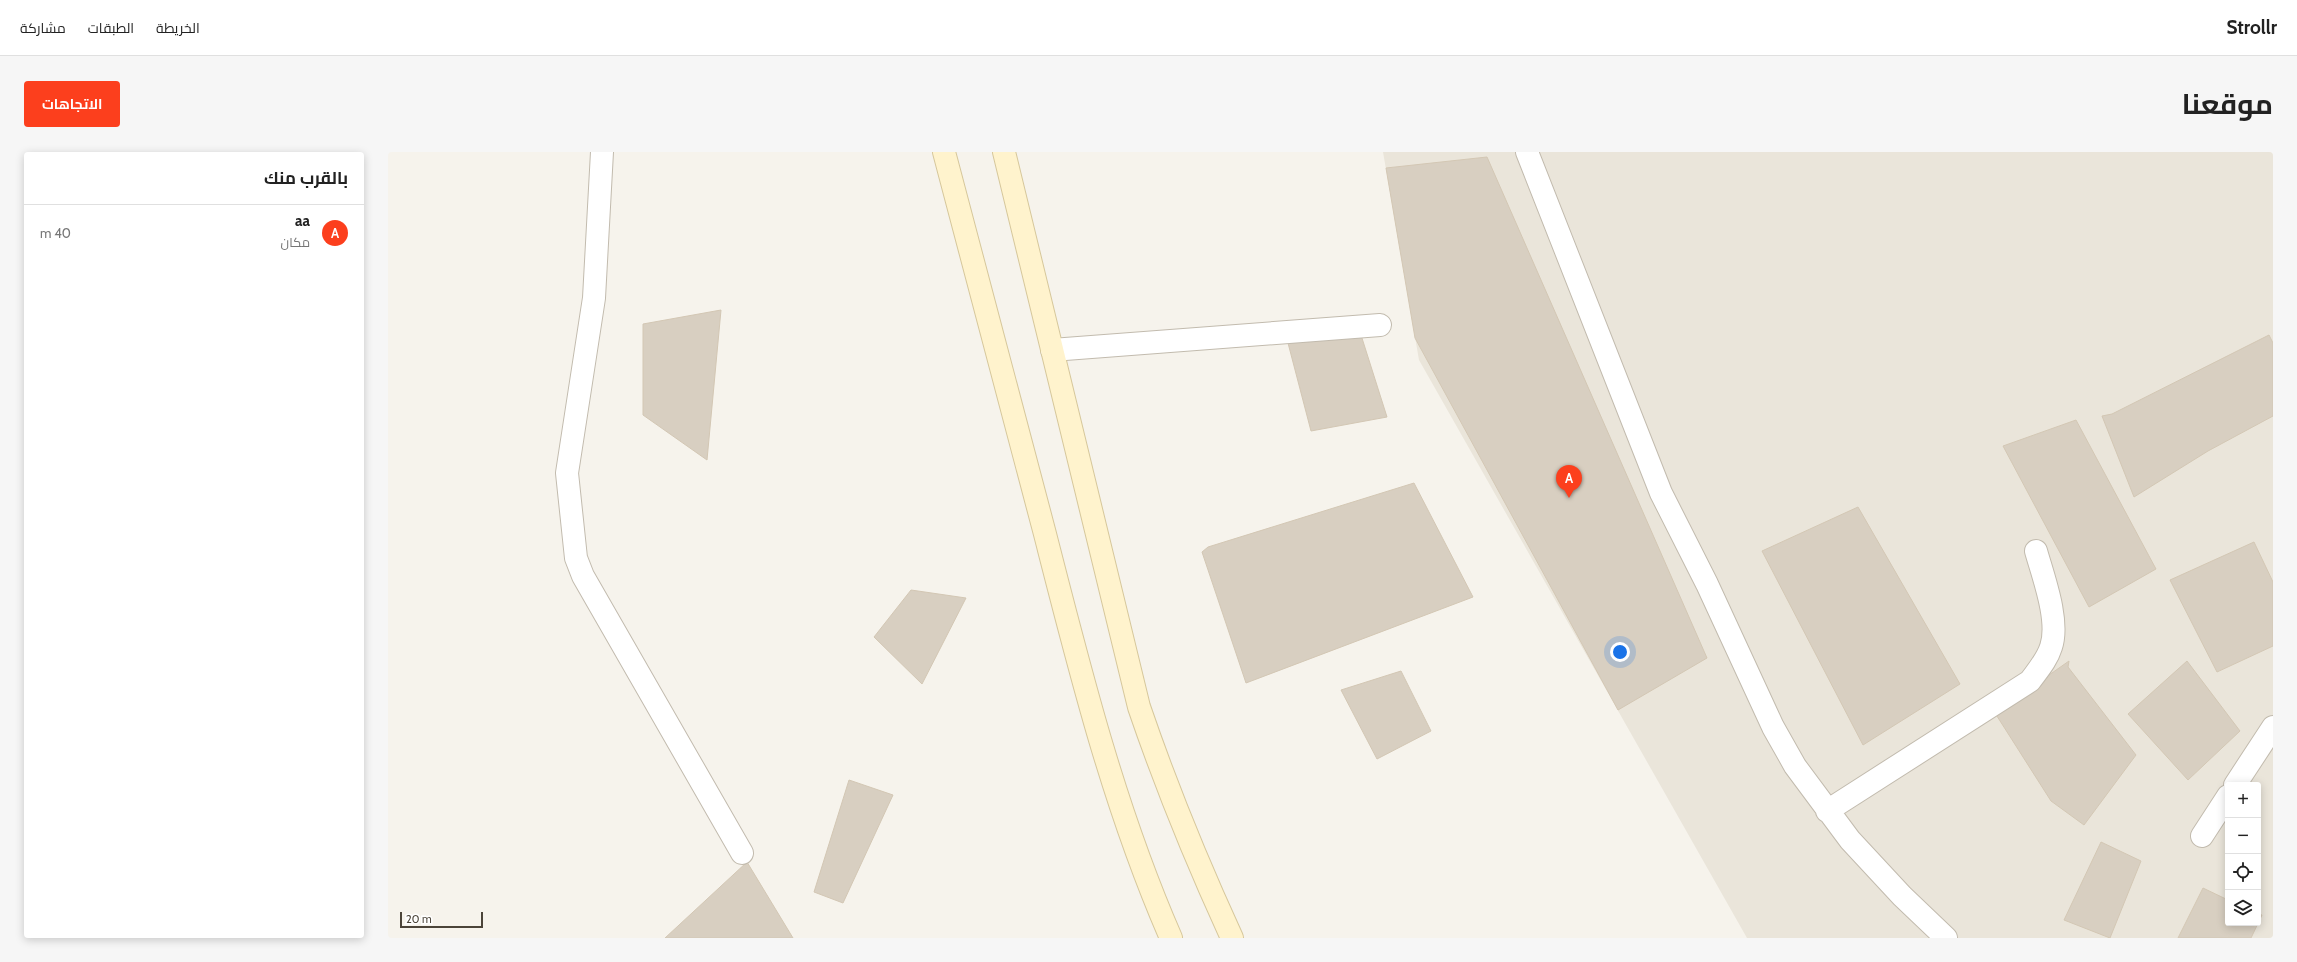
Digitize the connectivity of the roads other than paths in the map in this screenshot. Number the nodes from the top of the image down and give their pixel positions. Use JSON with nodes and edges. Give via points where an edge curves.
{"nodes":[{"id":1,"x":602,"y":152,"type":"edge"},
{"id":2,"x":944,"y":152,"type":"edge"},
{"id":3,"x":1004,"y":152,"type":"edge"},
{"id":4,"x":1527,"y":152,"type":"edge"},
{"id":5,"x":1380,"y":325,"type":"dead end"},
{"id":6,"x":1052,"y":350,"type":"junction"},
{"id":7,"x":2036,"y":551,"type":"dead end"},
{"id":8,"x":2273,"y":727,"type":"edge"},
{"id":9,"x":2237,"y":782,"type":"edge"},
{"id":10,"x":2225,"y":801,"type":"edge"},
{"id":11,"x":1827,"y":811,"type":"junction"},
{"id":12,"x":2202,"y":836,"type":"dead end"},
{"id":13,"x":742,"y":854,"type":"dead end"},
{"id":14,"x":1171,"y":938,"type":"edge"},
{"id":15,"x":1232,"y":938,"type":"edge"},
{"id":16,"x":1946,"y":938,"type":"edge"}],
"edges":[{"from":1,"to":13,"type":"street","via":[[594,298],[567,473],[576,558],[583,576]]},
{"from":2,"to":14,"type":"main road","via":[[1076,661],[1119,803]]},
{"from":3,"to":6,"type":"main road"},
{"from":4,"to":11,"type":"street","via":[[1661,493],[1707,584],[1773,727],[1795,766]]},
{"from":5,"to":6,"type":"street"},
{"from":6,"to":15,"type":"main road","via":[[1139,707],[1160,770],[1192,850]]},
{"from":7,"to":11,"type":"street","via":[[2053,627],[2052,646],[2044,663],[2030,681]]},
{"from":8,"to":9,"type":"street"},
{"from":10,"to":12,"type":"street"},
{"from":11,"to":16,"type":"street","via":[[1902,896]]}]}
